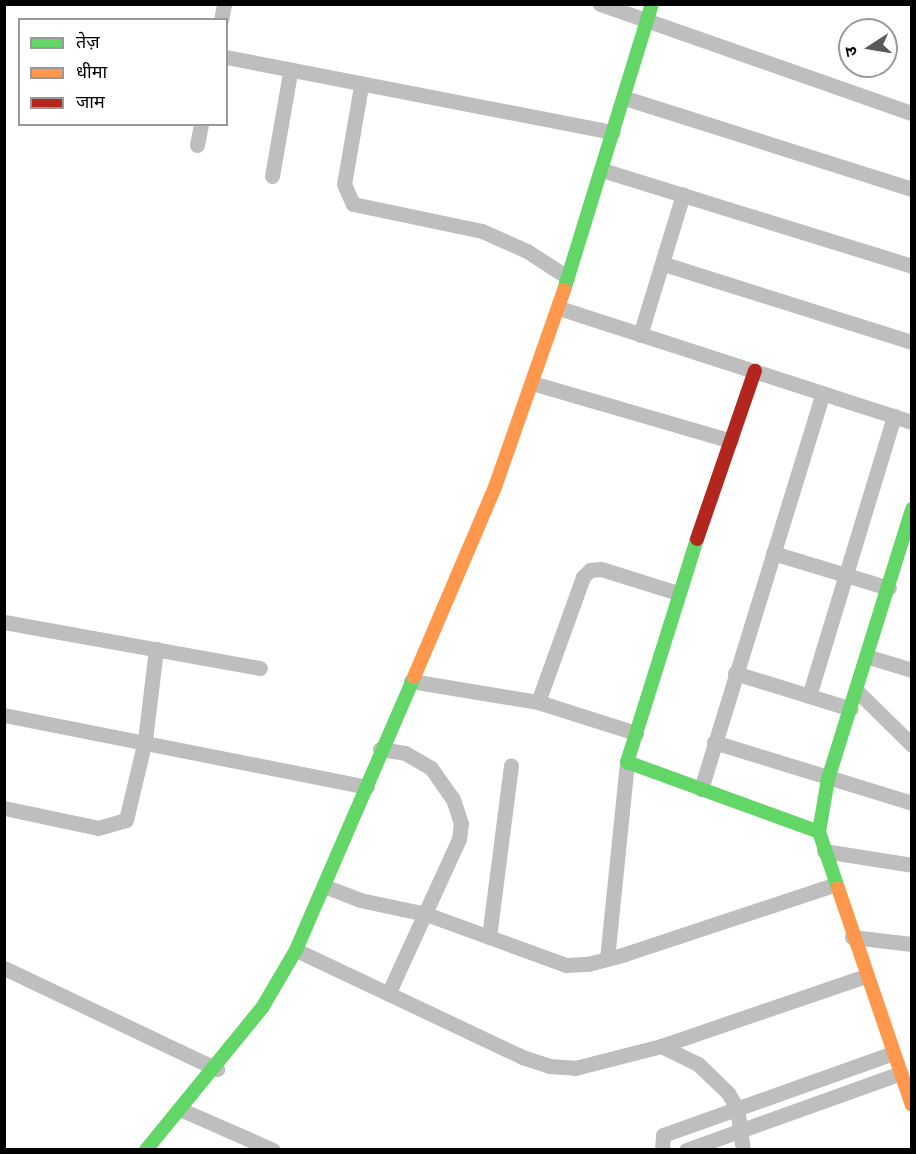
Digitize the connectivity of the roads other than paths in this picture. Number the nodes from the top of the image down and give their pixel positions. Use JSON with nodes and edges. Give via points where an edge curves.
{"nodes":[{"id":1,"x":600,"y":4,"type":"edge"},
{"id":2,"x":652,"y":4,"type":"edge"},
{"id":3,"x":646,"y":24,"type":"junction"},
{"id":4,"x":228,"y":57,"type":"edge"},
{"id":5,"x":290,"y":72,"type":"junction"},
{"id":6,"x":361,"y":86,"type":"junction"},
{"id":7,"x":625,"y":98,"type":"junction"},
{"id":8,"x":912,"y":113,"type":"edge"},
{"id":9,"x":201,"y":126,"type":"edge"},
{"id":10,"x":613,"y":132,"type":"junction"},
{"id":11,"x":197,"y":145,"type":"dead end"},
{"id":12,"x":602,"y":170,"type":"junction"},
{"id":13,"x":272,"y":176,"type":"dead end"},
{"id":14,"x":912,"y":189,"type":"edge"},
{"id":15,"x":683,"y":194,"type":"junction"},
{"id":16,"x":664,"y":264,"type":"junction"},
{"id":17,"x":912,"y":266,"type":"edge"},
{"id":18,"x":567,"y":277,"type":"junction"},
{"id":19,"x":559,"y":308,"type":"junction"},
{"id":20,"x":640,"y":335,"type":"junction"},
{"id":21,"x":912,"y":342,"type":"edge"},
{"id":22,"x":755,"y":371,"type":"junction"},
{"id":23,"x":532,"y":383,"type":"junction"},
{"id":24,"x":823,"y":393,"type":"junction"},
{"id":25,"x":894,"y":416,"type":"junction"},
{"id":26,"x":912,"y":422,"type":"edge"},
{"id":27,"x":731,"y":441,"type":"junction"},
{"id":28,"x":912,"y":509,"type":"edge"},
{"id":29,"x":773,"y":553,"type":"junction"},
{"id":30,"x":846,"y":574,"type":"junction"},
{"id":31,"x":889,"y":588,"type":"junction"},
{"id":32,"x":678,"y":593,"type":"junction"},
{"id":33,"x":4,"y":621,"type":"edge"},
{"id":34,"x":156,"y":649,"type":"junction"},
{"id":35,"x":869,"y":657,"type":"junction"},
{"id":36,"x":260,"y":668,"type":"dead end"},
{"id":37,"x":912,"y":670,"type":"edge"},
{"id":38,"x":735,"y":673,"type":"junction"},
{"id":39,"x":411,"y":681,"type":"junction"},
{"id":40,"x":858,"y":692,"type":"junction"},
{"id":41,"x":809,"y":696,"type":"junction"},
{"id":42,"x":538,"y":702,"type":"junction"},
{"id":43,"x":851,"y":709,"type":"junction"},
{"id":44,"x":4,"y":715,"type":"edge"},
{"id":45,"x":636,"y":733,"type":"junction"},
{"id":46,"x":145,"y":740,"type":"junction"},
{"id":47,"x":714,"y":742,"type":"junction"},
{"id":48,"x":912,"y":745,"type":"edge"},
{"id":49,"x":380,"y":749,"type":"junction"},
{"id":50,"x":627,"y":762,"type":"junction"},
{"id":51,"x":511,"y":765,"type":"dead end"},
{"id":52,"x":828,"y":779,"type":"junction"},
{"id":53,"x":367,"y":787,"type":"junction"},
{"id":54,"x":701,"y":789,"type":"junction"},
{"id":55,"x":912,"y":803,"type":"edge"},
{"id":56,"x":4,"y":808,"type":"edge"},
{"id":57,"x":819,"y":832,"type":"junction"},
{"id":58,"x":824,"y":851,"type":"junction"},
{"id":59,"x":912,"y":865,"type":"edge"},
{"id":60,"x":834,"y":885,"type":"junction"},
{"id":61,"x":324,"y":886,"type":"junction"},
{"id":62,"x":426,"y":914,"type":"junction"},
{"id":63,"x":489,"y":937,"type":"junction"},
{"id":64,"x":852,"y":937,"type":"junction"},
{"id":65,"x":912,"y":944,"type":"edge"},
{"id":66,"x":296,"y":950,"type":"junction"},
{"id":67,"x":607,"y":959,"type":"junction"},
{"id":68,"x":4,"y":968,"type":"edge"},
{"id":69,"x":865,"y":976,"type":"junction"},
{"id":70,"x":388,"y":994,"type":"junction"},
{"id":71,"x":661,"y":1046,"type":"junction"},
{"id":72,"x":893,"y":1053,"type":"junction"},
{"id":73,"x":217,"y":1069,"type":"junction"},
{"id":74,"x":901,"y":1073,"type":"junction"},
{"id":75,"x":912,"y":1105,"type":"edge"},
{"id":76,"x":737,"y":1108,"type":"junction"},
{"id":77,"x":182,"y":1110,"type":"junction"},
{"id":78,"x":740,"y":1131,"type":"junction"},
{"id":79,"x":146,"y":1149,"type":"edge"},
{"id":80,"x":273,"y":1149,"type":"edge"},
{"id":81,"x":662,"y":1149,"type":"edge"},
{"id":82,"x":686,"y":1149,"type":"edge"},
{"id":83,"x":743,"y":1149,"type":"edge"}],
"edges":[{"from":1,"to":3,"type":"street"},
{"from":2,"to":3,"type":"street"},
{"from":3,"to":7,"type":"street"},
{"from":3,"to":8,"type":"street"},
{"from":4,"to":5,"type":"street"},
{"from":5,"to":6,"type":"street"},
{"from":5,"to":13,"type":"street"},
{"from":6,"to":10,"type":"street"},
{"from":6,"to":18,"type":"street","via":[[344,184],[353,204],[482,231],[527,251]]},
{"from":7,"to":10,"type":"street"},
{"from":7,"to":14,"type":"street"},
{"from":9,"to":11,"type":"street"},
{"from":10,"to":12,"type":"street"},
{"from":12,"to":15,"type":"street"},
{"from":12,"to":18,"type":"street"},
{"from":15,"to":16,"type":"street"},
{"from":15,"to":17,"type":"street"},
{"from":16,"to":20,"type":"street"},
{"from":16,"to":21,"type":"street"},
{"from":18,"to":19,"type":"street"},
{"from":19,"to":20,"type":"street"},
{"from":19,"to":23,"type":"street"},
{"from":20,"to":22,"type":"street"},
{"from":22,"to":24,"type":"street"},
{"from":22,"to":27,"type":"street"},
{"from":23,"to":27,"type":"street"},
{"from":23,"to":39,"type":"street","via":[[495,487]]},
{"from":24,"to":25,"type":"street"},
{"from":24,"to":29,"type":"street"},
{"from":25,"to":26,"type":"street"},
{"from":25,"to":30,"type":"street"},
{"from":27,"to":32,"type":"street"},
{"from":28,"to":31,"type":"street"},
{"from":29,"to":30,"type":"street"},
{"from":29,"to":38,"type":"street"},
{"from":30,"to":31,"type":"street"},
{"from":30,"to":41,"type":"street"},
{"from":31,"to":35,"type":"street"},
{"from":32,"to":42,"type":"street","via":[[601,569],[590,570],[583,577]]},
{"from":32,"to":45,"type":"street"},
{"from":33,"to":34,"type":"street"},
{"from":34,"to":36,"type":"street"},
{"from":34,"to":46,"type":"street"},
{"from":35,"to":37,"type":"street"},
{"from":35,"to":40,"type":"street"},
{"from":38,"to":41,"type":"street"},
{"from":38,"to":47,"type":"street"},
{"from":39,"to":42,"type":"street"},
{"from":39,"to":49,"type":"street"},
{"from":40,"to":43,"type":"street"},
{"from":40,"to":48,"type":"street"},
{"from":41,"to":43,"type":"street"},
{"from":42,"to":45,"type":"street"},
{"from":43,"to":52,"type":"street"},
{"from":44,"to":46,"type":"street"},
{"from":45,"to":50,"type":"street"},
{"from":46,"to":53,"type":"street"},
{"from":46,"to":56,"type":"street","via":[[132,809],[126,820],[112,827]]},
{"from":47,"to":52,"type":"street"},
{"from":47,"to":54,"type":"street"},
{"from":49,"to":53,"type":"street"},
{"from":49,"to":62,"type":"street","via":[[405,753],[431,768],[459,811],[459,838]]},
{"from":50,"to":54,"type":"street"},
{"from":50,"to":67,"type":"street"},
{"from":51,"to":63,"type":"street"},
{"from":52,"to":55,"type":"street"},
{"from":52,"to":57,"type":"street"},
{"from":53,"to":61,"type":"street"},
{"from":54,"to":57,"type":"street"},
{"from":57,"to":58,"type":"street"},
{"from":58,"to":59,"type":"street"},
{"from":58,"to":60,"type":"street"},
{"from":60,"to":64,"type":"street"},
{"from":60,"to":67,"type":"street"},
{"from":61,"to":62,"type":"street","via":[[360,900]]},
{"from":61,"to":66,"type":"street"},
{"from":62,"to":63,"type":"street"},
{"from":62,"to":70,"type":"street"},
{"from":63,"to":67,"type":"street","via":[[566,965]]},
{"from":64,"to":65,"type":"street"},
{"from":64,"to":69,"type":"street"},
{"from":66,"to":70,"type":"street"},
{"from":66,"to":73,"type":"street","via":[[262,1008]]},
{"from":68,"to":73,"type":"street"},
{"from":69,"to":71,"type":"street"},
{"from":69,"to":72,"type":"street"},
{"from":70,"to":71,"type":"street","via":[[549,1066],[575,1068]]},
{"from":71,"to":76,"type":"street","via":[[715,1077]]},
{"from":72,"to":74,"type":"street"},
{"from":72,"to":76,"type":"street"},
{"from":73,"to":77,"type":"street"},
{"from":74,"to":75,"type":"street"},
{"from":74,"to":78,"type":"street"},
{"from":76,"to":78,"type":"street"},
{"from":76,"to":81,"type":"street","via":[[663,1135],[659,1139]]},
{"from":77,"to":79,"type":"street"},
{"from":77,"to":80,"type":"street"},
{"from":78,"to":82,"type":"street"},
{"from":78,"to":83,"type":"street"}]}
